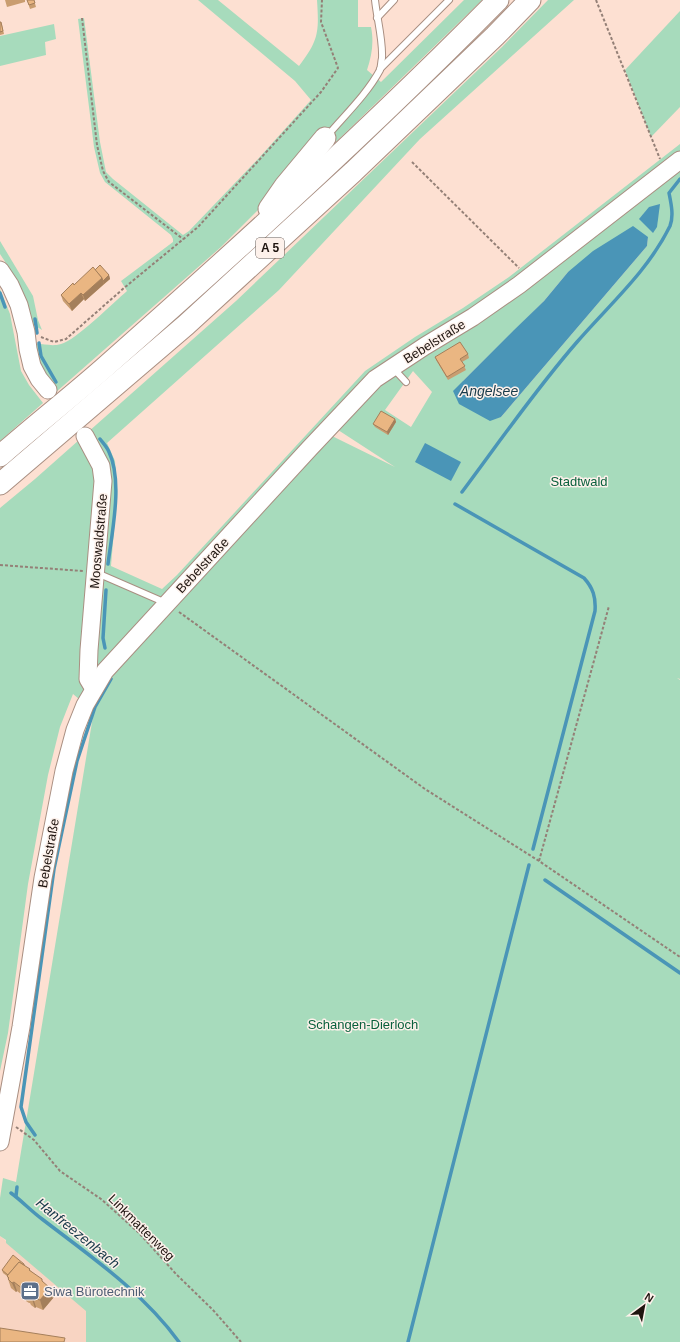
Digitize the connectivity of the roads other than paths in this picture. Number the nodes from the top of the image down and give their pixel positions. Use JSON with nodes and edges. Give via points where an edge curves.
{"nodes":[{"id":1,"x":375,"y":0,"type":"edge"},
{"id":2,"x":394,"y":0,"type":"edge"},
{"id":3,"x":449,"y":0,"type":"edge"},
{"id":4,"x":498,"y":0,"type":"edge"},
{"id":5,"x":530,"y":0,"type":"edge"},
{"id":6,"x":376,"y":18,"type":"junction"},
{"id":7,"x":380,"y":69,"type":"junction"},
{"id":8,"x":325,"y":138,"type":"joint"},
{"id":9,"x":680,"y":160,"type":"edge"},
{"id":10,"x":252,"y":236,"type":"junction"},
{"id":11,"x":0,"y":270,"type":"edge"},
{"id":12,"x":392,"y":367,"type":"junction"},
{"id":13,"x":406,"y":382,"type":"dead end"},
{"id":14,"x":48,"y":390,"type":"dead end"},
{"id":15,"x":85,"y":436,"type":"dead end"},
{"id":16,"x":0,"y":456,"type":"edge"},
{"id":17,"x":0,"y":484,"type":"edge"},
{"id":18,"x":96,"y":572,"type":"junction"},
{"id":19,"x":166,"y":603,"type":"junction"},
{"id":20,"x":89,"y":650,"type":"junction"},
{"id":21,"x":105,"y":671,"type":"junction"},
{"id":22,"x":94,"y":689,"type":"junction"},
{"id":23,"x":0,"y":1142,"type":"edge"}],
"edges":[{"from":1,"to":6,"type":"lane"},
{"from":2,"to":6,"type":"lane"},
{"from":3,"to":7,"type":"lane"},
{"from":4,"to":10,"type":"highway","number":"A 5"},
{"from":5,"to":17,"type":"highway","number":"A 5","via":[[353,172],[186,325]]},
{"from":6,"to":7,"type":"lane","via":[[381,44]]},
{"from":7,"to":8,"type":"lane","via":[[359,99]]},
{"from":8,"to":10,"type":"highway","via":[[284,186]]},
{"from":9,"to":12,"type":"street","name":"Bebelstraße","via":[[519,285]]},
{"from":10,"to":16,"type":"highway","number":"A 5"},
{"from":11,"to":14,"type":"street","via":[[19,305],[32,366]]},
{"from":12,"to":13,"type":"lane"},
{"from":12,"to":19,"type":"street","name":"Bebelstraße","via":[[375,380],[335,421]]},
{"from":15,"to":18,"type":"street","name":"Mooswaldstraße","via":[[101,466],[103,482]]},
{"from":18,"to":19,"type":"lane"},
{"from":18,"to":20,"type":"street","name":"Mooswaldstraße"},
{"from":19,"to":21,"type":"street","name":"Bebelstraße"},
{"from":20,"to":21,"type":"street"},
{"from":20,"to":22,"type":"street","name":"Mooswaldstraße","via":[[88,679]]},
{"from":21,"to":22,"type":"street","name":"Bebelstraße"},
{"from":22,"to":23,"type":"street","name":"Bebelstraße","via":[[76,730],[56,808]]}]}
